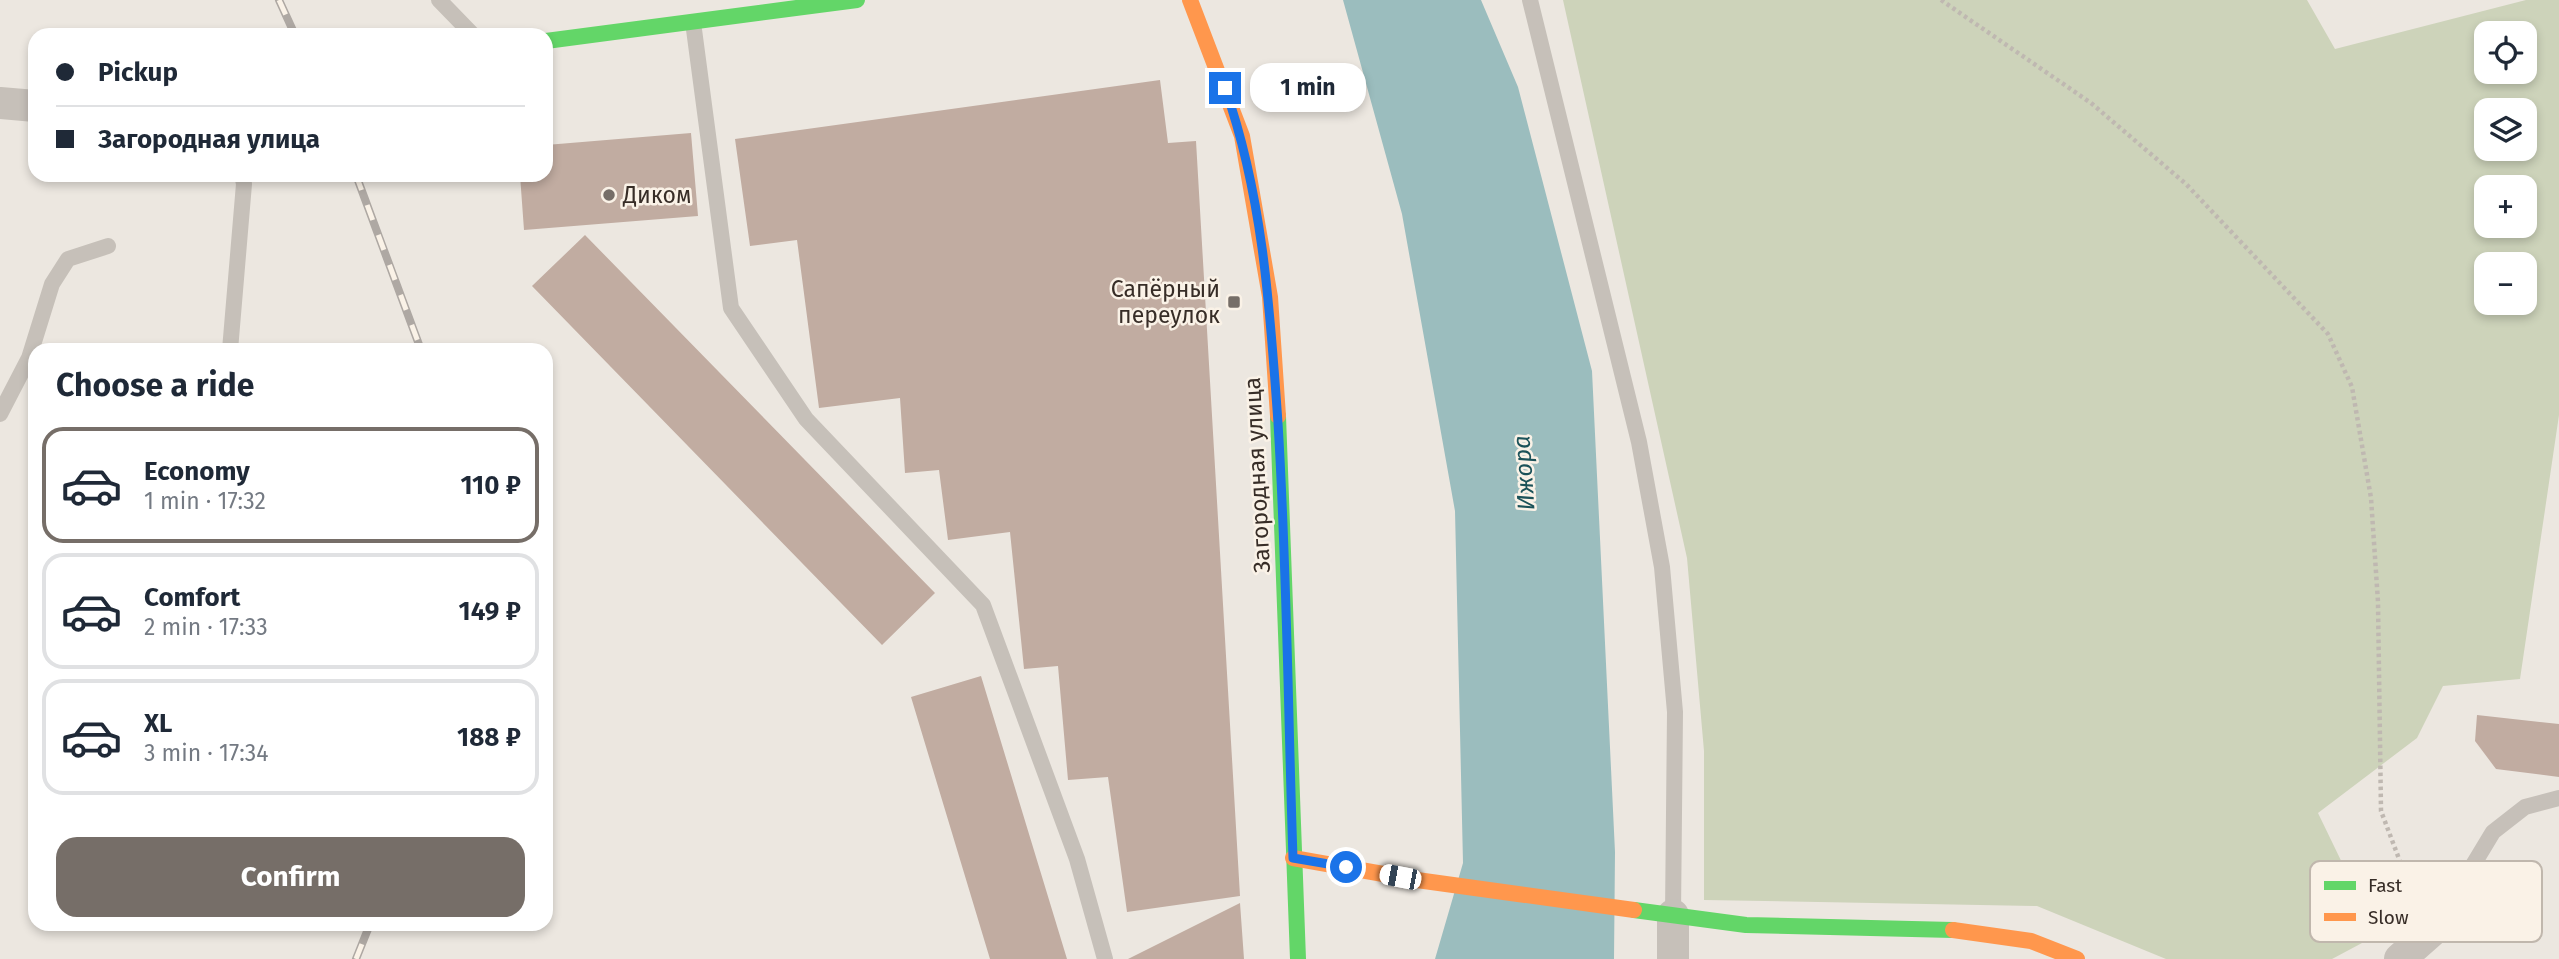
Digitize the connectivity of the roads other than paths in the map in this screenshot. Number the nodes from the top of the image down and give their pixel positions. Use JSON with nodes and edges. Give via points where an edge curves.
{"nodes":[{"id":1,"x":439,"y":0,"type":"edge"},
{"id":2,"x":857,"y":0,"type":"edge"},
{"id":3,"x":1190,"y":0,"type":"edge"},
{"id":4,"x":1530,"y":0,"type":"edge"},
{"id":5,"x":692,"y":20,"type":"junction"},
{"id":6,"x":466,"y":28,"type":"edge"},
{"id":7,"x":553,"y":40,"type":"edge"},
{"id":8,"x":0,"y":103,"type":"edge"},
{"id":9,"x":28,"y":105,"type":"edge"},
{"id":10,"x":244,"y":182,"type":"edge"},
{"id":11,"x":108,"y":246,"type":"dead end"},
{"id":12,"x":34,"y":343,"type":"edge"},
{"id":13,"x":231,"y":343,"type":"edge"},
{"id":14,"x":28,"y":360,"type":"edge"},
{"id":15,"x":0,"y":414,"type":"edge"},
{"id":16,"x":2559,"y":799,"type":"edge"},
{"id":17,"x":1293,"y":858,"type":"junction"},
{"id":18,"x":2475,"y":861,"type":"edge"},
{"id":19,"x":1673,"y":915,"type":"junction"},
{"id":20,"x":2419,"y":942,"type":"edge"},
{"id":21,"x":1105,"y":959,"type":"edge"},
{"id":22,"x":1298,"y":959,"type":"edge"},
{"id":23,"x":1673,"y":959,"type":"edge"},
{"id":24,"x":2077,"y":959,"type":"edge"},
{"id":25,"x":2400,"y":959,"type":"edge"}],
"edges":[{"from":1,"to":6,"type":"lane"},
{"from":2,"to":5,"type":"street"},
{"from":3,"to":17,"type":"street","name":"Загородная улица","via":[[1242,136],[1269,298],[1283,501]]},
{"from":4,"to":19,"type":"lane","via":[[1636,429],[1662,567],[1675,712]]},
{"from":5,"to":7,"type":"street"},
{"from":5,"to":21,"type":"lane","via":[[731,308],[806,419],[983,605],[1077,859]]},
{"from":8,"to":9,"type":"street"},
{"from":10,"to":13,"type":"lane"},
{"from":11,"to":12,"type":"lane","via":[[68,259],[52,284]]},
{"from":14,"to":15,"type":"lane"},
{"from":16,"to":18,"type":"lane","via":[[2525,807],[2493,832]]},
{"from":17,"to":19,"type":"street"},
{"from":17,"to":22,"type":"street","name":"Загородная улица"},
{"from":19,"to":23,"type":"street"},
{"from":19,"to":24,"type":"street","via":[[1746,925],[1958,930],[2031,942]]},
{"from":20,"to":25,"type":"street"}]}
